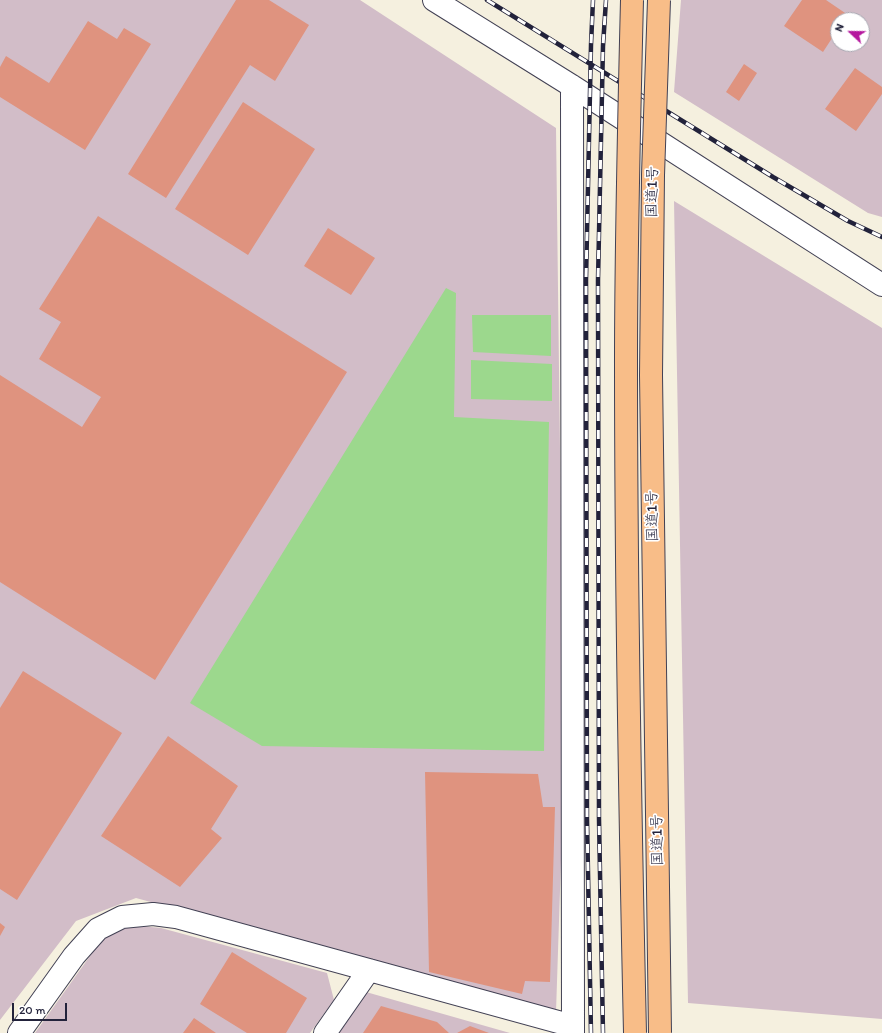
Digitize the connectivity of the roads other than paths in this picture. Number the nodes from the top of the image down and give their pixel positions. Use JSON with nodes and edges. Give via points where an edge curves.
{"nodes":[{"id":1,"x":434,"y":0,"type":"edge"},
{"id":2,"x":632,"y":0,"type":"edge"},
{"id":3,"x":659,"y":0,"type":"edge"},
{"id":4,"x":572,"y":86,"type":"junction"},
{"id":5,"x":882,"y":285,"type":"edge"},
{"id":6,"x":369,"y":970,"type":"junction"},
{"id":7,"x":573,"y":1030,"type":"edge"},
{"id":8,"x":19,"y":1033,"type":"edge"},
{"id":9,"x":326,"y":1033,"type":"edge"},
{"id":10,"x":635,"y":1033,"type":"edge"},
{"id":11,"x":660,"y":1033,"type":"edge"}],
"edges":[{"from":1,"to":4,"type":"street"},
{"from":2,"to":10,"type":"highway","name":"国道1号","bridge":true,"via":[[627,178],[626,363],[627,645]]},
{"from":3,"to":11,"type":"highway","name":"国道1号","bridge":true,"via":[[653,175],[651,375]]},
{"from":4,"to":5,"type":"street"},
{"from":4,"to":7,"type":"street"},
{"from":6,"to":7,"type":"street"},
{"from":6,"to":8,"type":"street","via":[[176,917],[153,914],[122,917],[98,929],[74,956]]},
{"from":6,"to":9,"type":"street"}]}
